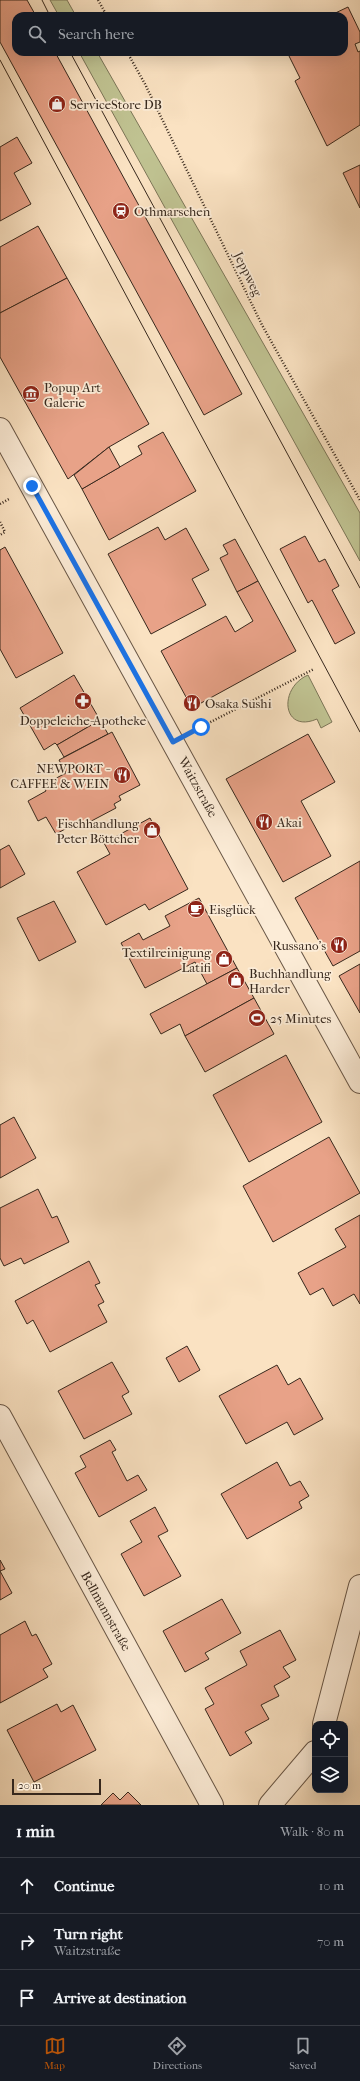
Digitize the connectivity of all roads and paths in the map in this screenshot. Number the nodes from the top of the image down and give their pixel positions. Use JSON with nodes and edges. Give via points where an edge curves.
{"nodes":[{"id":1,"x":98,"y":0,"type":"edge"},
{"id":2,"x":104,"y":12,"type":"edge"},
{"id":3,"x":129,"y":56,"type":"edge"},
{"id":4,"x":0,"y":429,"type":"edge"},
{"id":5,"x":360,"y":500,"type":"edge"},
{"id":6,"x":0,"y":522,"type":"edge"},
{"id":7,"x":0,"y":535,"type":"edge"},
{"id":8,"x":314,"y":669,"type":"dead end"},
{"id":9,"x":173,"y":742,"type":"junction"},
{"id":10,"x":360,"y":1082,"type":"edge"},
{"id":11,"x":0,"y":1416,"type":"edge"},
{"id":12,"x":360,"y":1586,"type":"edge"},
{"id":13,"x":325,"y":1721,"type":"edge"},
{"id":14,"x":312,"y":1756,"type":"edge"},
{"id":15,"x":212,"y":1805,"type":"edge"},
{"id":16,"x":270,"y":1805,"type":"edge"}],
"edges":[{"from":1,"to":2,"type":"path"},
{"from":3,"to":5,"type":"path","name":"Jeppweg","via":[[262,325]]},
{"from":4,"to":9,"type":"street","name":"Waitzstraße"},
{"from":6,"to":7,"type":"path","via":[[5,532]]},
{"from":8,"to":9,"type":"path"},
{"from":9,"to":10,"type":"street","name":"Waitzstraße"},
{"from":11,"to":15,"type":"street","name":"Bellmannstraße"},
{"from":12,"to":13,"type":"street"},
{"from":14,"to":16,"type":"street"}]}
